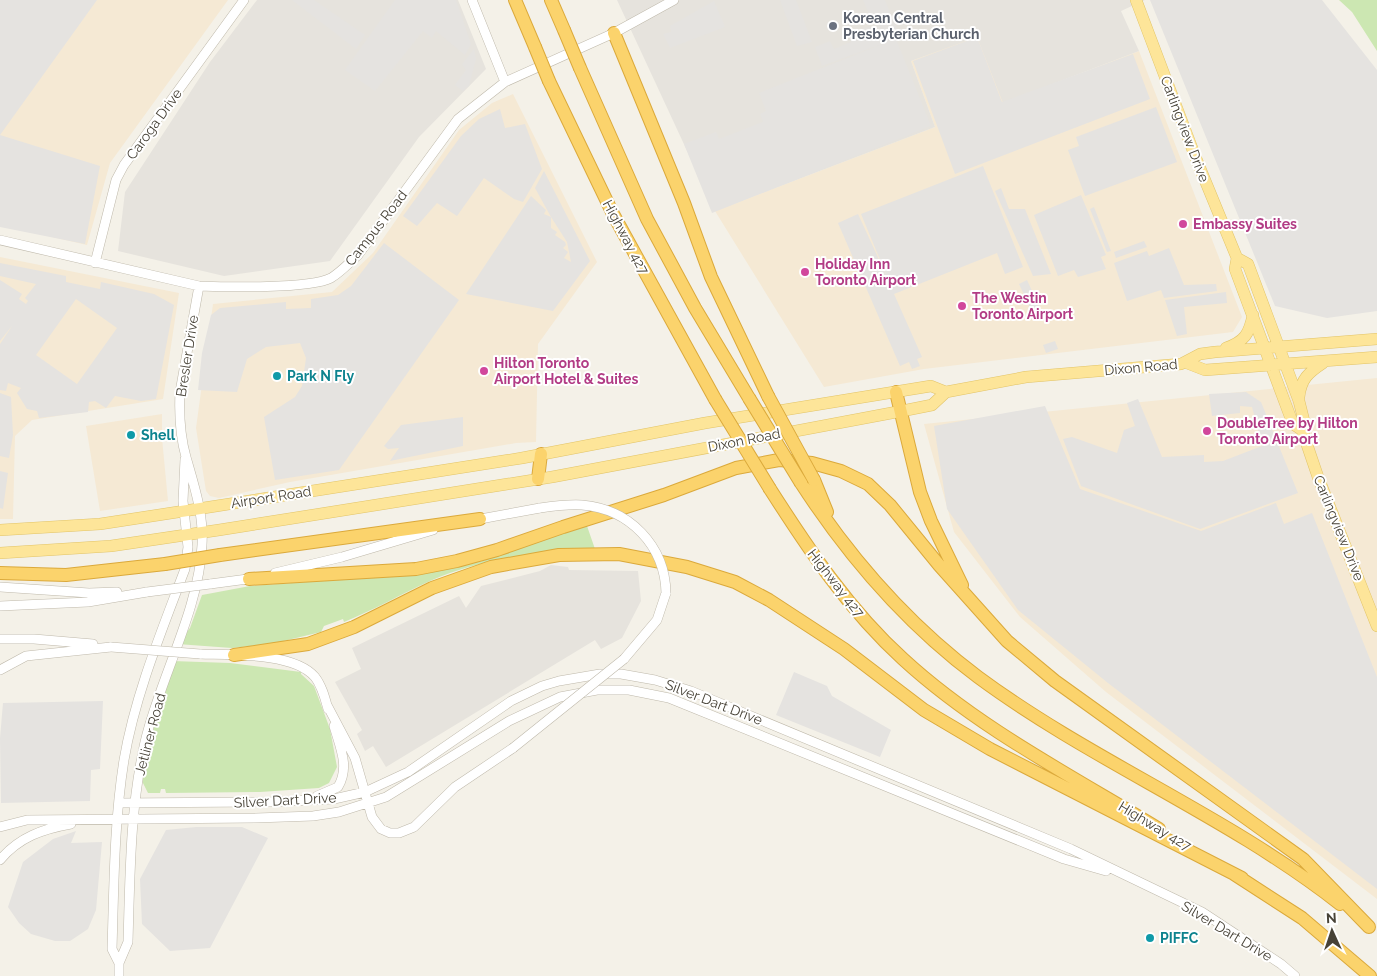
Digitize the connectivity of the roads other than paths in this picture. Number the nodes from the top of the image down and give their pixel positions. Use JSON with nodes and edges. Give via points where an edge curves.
{"nodes":[{"id":1,"x":244,"y":0,"type":"edge"},
{"id":2,"x":472,"y":0,"type":"edge"},
{"id":3,"x":515,"y":0,"type":"edge"},
{"id":4,"x":551,"y":0,"type":"edge"},
{"id":5,"x":674,"y":0,"type":"edge"},
{"id":6,"x":1136,"y":0,"type":"edge"},
{"id":7,"x":614,"y":33,"type":"junction"},
{"id":8,"x":505,"y":82,"type":"junction"},
{"id":9,"x":0,"y":240,"type":"edge"},
{"id":10,"x":1237,"y":258,"type":"junction"},
{"id":11,"x":95,"y":262,"type":"junction"},
{"id":12,"x":199,"y":286,"type":"junction"},
{"id":13,"x":1253,"y":315,"type":"junction"},
{"id":14,"x":1377,"y":339,"type":"edge"},
{"id":15,"x":1279,"y":347,"type":"junction"},
{"id":16,"x":1265,"y":348,"type":"junction"},
{"id":17,"x":1215,"y":352,"type":"junction"},
{"id":18,"x":1377,"y":357,"type":"edge"},
{"id":19,"x":1324,"y":362,"type":"junction"},
{"id":20,"x":1187,"y":363,"type":"junction"},
{"id":21,"x":1285,"y":365,"type":"junction"},
{"id":22,"x":1271,"y":366,"type":"junction"},
{"id":23,"x":896,"y":392,"type":"junction"},
{"id":24,"x":946,"y":392,"type":"junction"},
{"id":25,"x":1299,"y":401,"type":"junction"},
{"id":26,"x":902,"y":411,"type":"junction"},
{"id":27,"x":1302,"y":430,"type":"junction"},
{"id":28,"x":541,"y":454,"type":"junction"},
{"id":29,"x":185,"y":456,"type":"junction"},
{"id":30,"x":538,"y":479,"type":"junction"},
{"id":31,"x":808,"y":482,"type":"junction"},
{"id":32,"x":200,"y":509,"type":"junction"},
{"id":33,"x":184,"y":511,"type":"junction"},
{"id":34,"x":480,"y":519,"type":"junction"},
{"id":35,"x":0,"y":530,"type":"edge"},
{"id":36,"x":202,"y":532,"type":"junction"},
{"id":37,"x":186,"y":535,"type":"junction"},
{"id":38,"x":0,"y":554,"type":"edge"},
{"id":39,"x":0,"y":573,"type":"edge"},
{"id":40,"x":249,"y":579,"type":"junction"},
{"id":41,"x":0,"y":587,"type":"edge"},
{"id":42,"x":147,"y":592,"type":"junction"},
{"id":43,"x":966,"y":594,"type":"junction"},
{"id":44,"x":0,"y":606,"type":"edge"},
{"id":45,"x":1377,"y":626,"type":"edge"},
{"id":46,"x":0,"y":639,"type":"edge"},
{"id":47,"x":111,"y":646,"type":"junction"},
{"id":48,"x":234,"y":656,"type":"junction"},
{"id":49,"x":0,"y":670,"type":"edge"},
{"id":50,"x":327,"y":705,"type":"junction"},
{"id":51,"x":129,"y":738,"type":"junction"},
{"id":52,"x":145,"y":741,"type":"junction"},
{"id":53,"x":861,"y":762,"type":"junction"},
{"id":54,"x":855,"y":774,"type":"junction"},
{"id":55,"x":365,"y":792,"type":"junction"},
{"id":56,"x":309,"y":799,"type":"junction"},
{"id":57,"x":119,"y":803,"type":"junction"},
{"id":58,"x":134,"y":803,"type":"junction"},
{"id":59,"x":368,"y":804,"type":"junction"},
{"id":60,"x":133,"y":819,"type":"junction"},
{"id":61,"x":96,"y":820,"type":"junction"},
{"id":62,"x":118,"y":820,"type":"junction"},
{"id":63,"x":0,"y":827,"type":"edge"},
{"id":64,"x":0,"y":860,"type":"edge"},
{"id":65,"x":1129,"y":878,"type":"junction"},
{"id":66,"x":1242,"y":878,"type":"junction"},
{"id":67,"x":1373,"y":930,"type":"edge"},
{"id":68,"x":119,"y":963,"type":"junction"},
{"id":69,"x":119,"y":976,"type":"edge"},
{"id":70,"x":1295,"y":976,"type":"edge"},
{"id":71,"x":1370,"y":976,"type":"edge"}],
"edges":[{"from":1,"to":11,"type":"street","name":"Caroga Drive","via":[[124,165],[116,180]]},
{"from":2,"to":8,"type":"street"},
{"from":3,"to":66,"type":"highway","name":"Highway 427","bridge":true,"via":[[549,81],[613,214],[715,399],[770,489],[851,605],[927,681],[972,714]]},
{"from":4,"to":31,"type":"highway","name":"Highway 427","bridge":true,"via":[[647,219],[749,398]]},
{"from":5,"to":7,"type":"street","name":"Campus Road"},
{"from":6,"to":10,"type":"main road","name":"Carlingview Drive"},
{"from":7,"to":8,"type":"street","name":"Campus Road"},
{"from":7,"to":31,"type":"highway","bridge":true,"via":[[711,277]]},
{"from":8,"to":12,"type":"street","name":"Campus Road","via":[[458,119],[358,255],[330,279],[230,288]]},
{"from":9,"to":11,"type":"street","name":"Campus Road"},
{"from":10,"to":13,"type":"main road","name":"Carlingview Drive","via":[[1235,269]]},
{"from":10,"to":15,"type":"main road","name":"Carlingview Drive","via":[[1248,264]]},
{"from":11,"to":12,"type":"street","name":"Campus Road"},
{"from":12,"to":29,"type":"street","name":"Bresler Drive","via":[[180,392]]},
{"from":13,"to":16,"type":"main road","name":"Carlingview Drive"},
{"from":13,"to":17,"type":"main road","via":[[1242,341]]},
{"from":14,"to":15,"type":"main road","name":"Dixon Road"},
{"from":15,"to":16,"type":"main road","name":"Dixon Road"},
{"from":15,"to":21,"type":"main road","name":"Carlingview Drive"},
{"from":16,"to":17,"type":"main road","name":"Dixon Road"},
{"from":16,"to":22,"type":"main road","name":"Carlingview Drive"},
{"from":17,"to":20,"type":"main road","name":"Dixon Road","via":[[1200,354]]},
{"from":18,"to":19,"type":"main road","name":"Dixon Road"},
{"from":19,"to":21,"type":"main road","name":"Dixon Road"},
{"from":19,"to":25,"type":"main road","via":[[1306,375],[1301,383]]},
{"from":20,"to":22,"type":"main road","name":"Dixon Road","via":[[1205,370]]},
{"from":20,"to":24,"type":"main road","name":"Dixon Road","via":[[1026,377]]},
{"from":21,"to":22,"type":"main road","name":"Dixon Road"},
{"from":21,"to":25,"type":"main road","name":"Carlingview Drive"},
{"from":22,"to":27,"type":"main road","name":"Carlingview Drive","via":[[1293,424]]},
{"from":23,"to":24,"type":"main road","name":"Dixon Road","via":[[930,386]]},
{"from":23,"to":26,"type":"highway"},
{"from":23,"to":28,"type":"main road","name":"Dixon Road"},
{"from":24,"to":26,"type":"main road","name":"Dixon Road","via":[[932,404]]},
{"from":25,"to":27,"type":"main road","name":"Carlingview Drive","via":[[1304,421]]},
{"from":26,"to":30,"type":"main road","name":"Dixon Road"},
{"from":26,"to":43,"type":"highway","via":[[920,492]]},
{"from":27,"to":45,"type":"main road","name":"Carlingview Drive"},
{"from":28,"to":30,"type":"highway"},
{"from":28,"to":32,"type":"main road","name":"Airport Road"},
{"from":29,"to":32,"type":"street","name":"Bresler Drive"},
{"from":29,"to":33,"type":"street","name":"Bresler Drive"},
{"from":30,"to":36,"type":"main road","name":"Airport Road"},
{"from":31,"to":67,"type":"highway","name":"Highway 427","via":[[838,537],[896,606],[978,678],[1074,740],[1260,849]]},
{"from":32,"to":33,"type":"main road","name":"Airport Road"},
{"from":32,"to":36,"type":"street","name":"Jetliner Road"},
{"from":33,"to":35,"type":"main road","name":"Airport Road","via":[[100,524]]},
{"from":33,"to":37,"type":"street","name":"Jetliner Road"},
{"from":34,"to":39,"type":"highway","bridge":true,"via":[[165,564],[66,575]]},
{"from":34,"to":40,"type":"street"},
{"from":34,"to":59,"type":"street","bridge":true,"via":[[562,505],[600,508],[618,515],[634,525],[656,549],[663,566],[666,593],[657,620],[624,659],[513,748],[455,787],[417,824],[404,832],[390,833],[374,822]]},
{"from":36,"to":37,"type":"main road","name":"Airport Road"},
{"from":36,"to":52,"type":"street","name":"Jetliner Road","via":[[193,599]]},
{"from":37,"to":38,"type":"main road","name":"Airport Road","via":[[68,551]]},
{"from":37,"to":51,"type":"street","name":"Jetliner Road","via":[[185,569]]},
{"from":40,"to":42,"type":"street","bridge":true},
{"from":40,"to":43,"type":"highway","via":[[416,569],[457,561],[664,495],[736,468],[779,460],[812,463],[841,471],[868,484]]},
{"from":41,"to":42,"type":"street","via":[[89,593]]},
{"from":42,"to":44,"type":"street","via":[[88,602]]},
{"from":43,"to":67,"type":"highway","via":[[1007,641],[1055,681],[1303,858]]},
{"from":46,"to":47,"type":"street"},
{"from":47,"to":48,"type":"street","bridge":true},
{"from":47,"to":49,"type":"street","via":[[26,656]]},
{"from":48,"to":50,"type":"street","via":[[274,659],[304,668],[320,685]]},
{"from":48,"to":66,"type":"highway","via":[[308,644],[354,628],[432,588],[491,567],[559,555],[619,554],[687,567],[735,582],[769,600],[844,649],[924,710],[990,749]]},
{"from":50,"to":55,"type":"street","via":[[355,758]]},
{"from":50,"to":56,"type":"street","via":[[344,760],[344,774],[332,792]]},
{"from":51,"to":52,"type":"street"},
{"from":51,"to":57,"type":"street","name":"Jetliner Road"},
{"from":52,"to":58,"type":"street","name":"Jetliner Road"},
{"from":53,"to":54,"type":"street"},
{"from":53,"to":55,"type":"street","name":"Silver Dart Drive","via":[[691,691],[639,676],[600,674],[542,686],[511,701],[408,772]]},
{"from":53,"to":65,"type":"street","name":"Silver Dart Drive","via":[[1071,849]]},
{"from":54,"to":59,"type":"street","name":"Silver Dart Drive","via":[[669,698],[629,690],[597,690],[560,696],[540,704],[386,797]]},
{"from":54,"to":65,"type":"street","name":"Silver Dart Drive","via":[[1064,859]]},
{"from":55,"to":56,"type":"street","name":"Silver Dart Drive","via":[[334,799]]},
{"from":55,"to":59,"type":"street"},
{"from":56,"to":58,"type":"street","name":"Silver Dart Drive"},
{"from":57,"to":58,"type":"street","name":"Silver Dart Drive"},
{"from":57,"to":62,"type":"street","name":"Jetliner Road"},
{"from":58,"to":60,"type":"street","name":"Jetliner Road"},
{"from":59,"to":60,"type":"street","name":"Silver Dart Drive","via":[[313,816]]},
{"from":60,"to":62,"type":"street","name":"Silver Dart Drive"},
{"from":60,"to":68,"type":"street","name":"Jetliner Road","via":[[128,942]]},
{"from":61,"to":62,"type":"street","name":"Silver Dart Drive"},
{"from":61,"to":63,"type":"street","via":[[27,820]]},
{"from":61,"to":64,"type":"street","via":[[30,835],[9,849]]},
{"from":62,"to":68,"type":"street","name":"Jetliner Road","via":[[112,949]]},
{"from":65,"to":70,"type":"street","name":"Silver Dart Drive","via":[[1202,912]]},
{"from":66,"to":71,"type":"highway","name":"Highway 427","via":[[1302,918]]},
{"from":68,"to":69,"type":"street","name":"Jetliner Road"}]}
